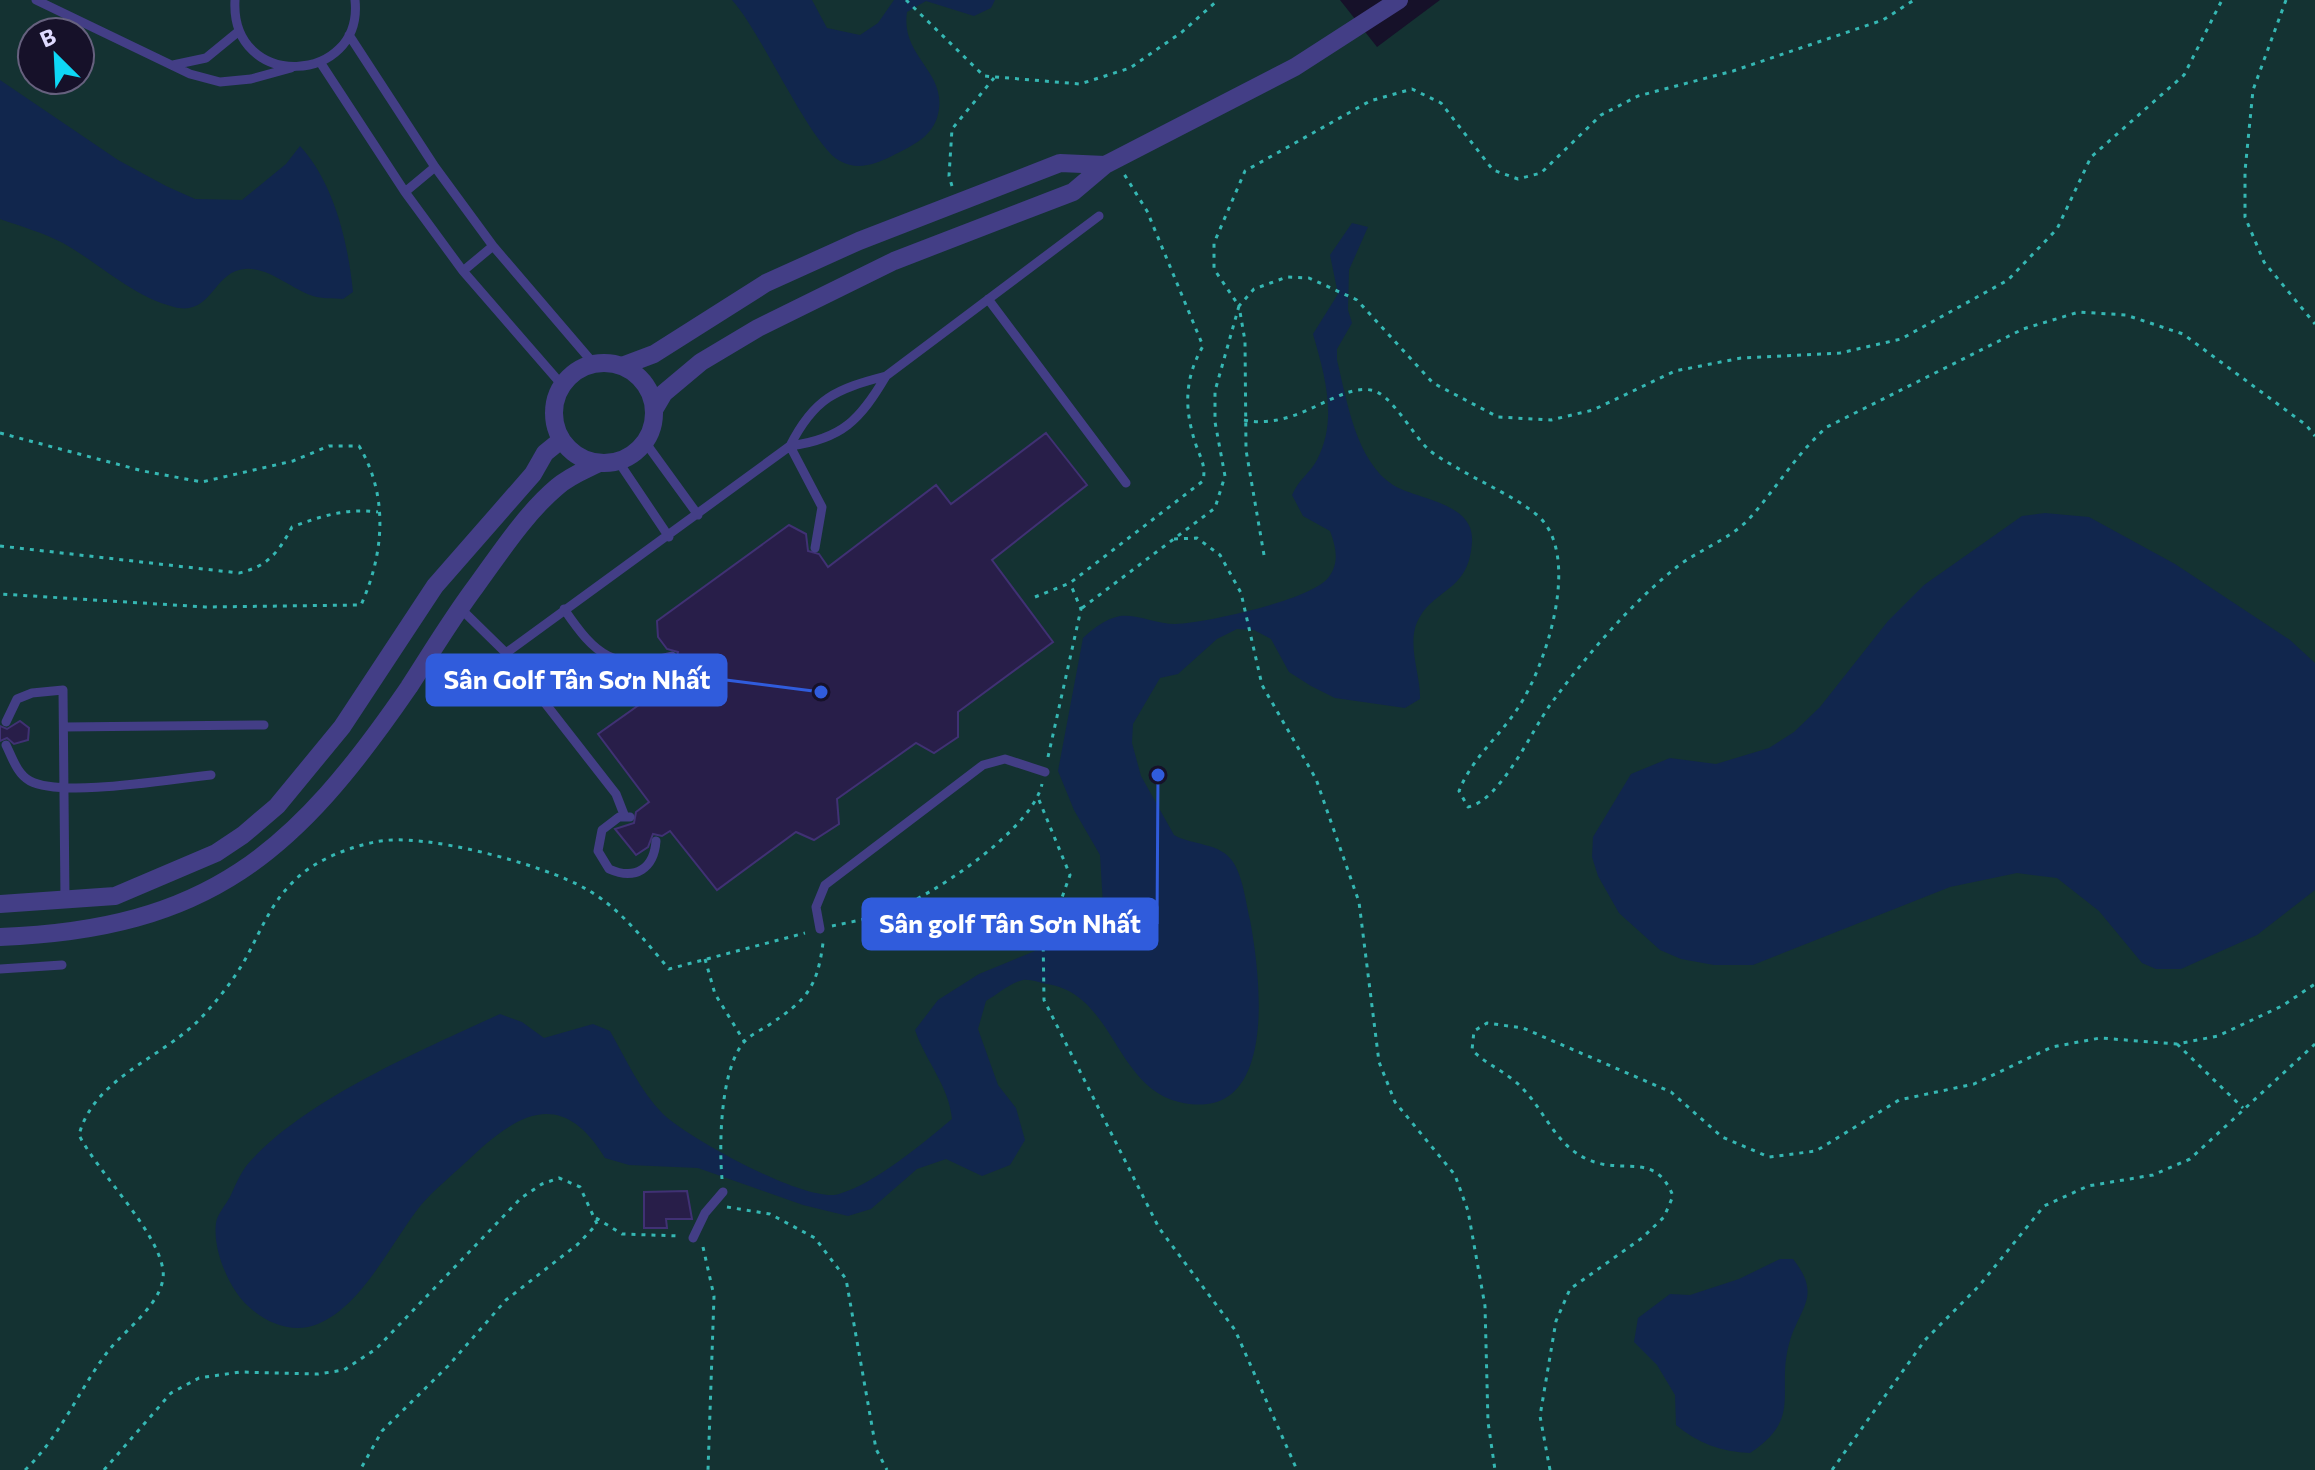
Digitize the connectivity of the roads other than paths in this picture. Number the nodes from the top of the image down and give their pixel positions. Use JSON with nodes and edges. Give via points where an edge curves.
{"nodes":[{"id":1,"x":36,"y":0,"type":"edge"},
{"id":2,"x":235,"y":0,"type":"edge"},
{"id":3,"x":1399,"y":0,"type":"edge"},
{"id":4,"x":357,"y":1,"type":"edge"},
{"id":5,"x":239,"y":31,"type":"junction"},
{"id":6,"x":349,"y":35,"type":"junction"},
{"id":7,"x":320,"y":62,"type":"junction"},
{"id":8,"x":173,"y":65,"type":"junction"},
{"id":9,"x":291,"y":68,"type":"junction"},
{"id":10,"x":1110,"y":163,"type":"junction"},
{"id":11,"x":435,"y":167,"type":"junction"},
{"id":12,"x":405,"y":192,"type":"junction"},
{"id":13,"x":1099,"y":216,"type":"dead end"},
{"id":14,"x":898,"y":225,"type":"junction"},
{"id":15,"x":493,"y":246,"type":"junction"},
{"id":16,"x":911,"y":255,"type":"junction"},
{"id":17,"x":463,"y":271,"type":"junction"},
{"id":18,"x":988,"y":299,"type":"junction"},
{"id":19,"x":594,"y":364,"type":"junction"},
{"id":20,"x":622,"y":366,"type":"junction"},
{"id":21,"x":886,"y":376,"type":"junction"},
{"id":22,"x":562,"y":385,"type":"junction"},
{"id":23,"x":654,"y":410,"type":"junction"},
{"id":24,"x":561,"y":440,"type":"junction"},
{"id":25,"x":645,"y":442,"type":"junction"},
{"id":26,"x":790,"y":446,"type":"junction"},
{"id":27,"x":608,"y":462,"type":"junction"},
{"id":28,"x":1126,"y":483,"type":"dead end"},
{"id":29,"x":698,"y":515,"type":"junction"},
{"id":30,"x":669,"y":537,"type":"junction"},
{"id":31,"x":815,"y":548,"type":"dead end"},
{"id":32,"x":460,"y":608,"type":"junction"},
{"id":33,"x":564,"y":609,"type":"junction"},
{"id":34,"x":506,"y":653,"type":"junction"},
{"id":35,"x":672,"y":656,"type":"dead end"},
{"id":36,"x":385,"y":662,"type":"junction"},
{"id":37,"x":413,"y":679,"type":"junction"},
{"id":38,"x":6,"y":722,"type":"dead end"},
{"id":39,"x":264,"y":725,"type":"dead end"},
{"id":40,"x":64,"y":727,"type":"junction"},
{"id":41,"x":6,"y":745,"type":"dead end"},
{"id":42,"x":1045,"y":772,"type":"road end"},
{"id":43,"x":211,"y":775,"type":"dead end"},
{"id":44,"x":66,"y":789,"type":"junction"},
{"id":45,"x":656,"y":841,"type":"dead end"},
{"id":46,"x":164,"y":876,"type":"junction"},
{"id":47,"x":65,"y":900,"type":"junction"},
{"id":48,"x":0,"y":904,"type":"edge"},
{"id":49,"x":175,"y":906,"type":"junction"},
{"id":50,"x":823,"y":928,"type":"road end"},
{"id":51,"x":0,"y":937,"type":"edge"},
{"id":52,"x":62,"y":965,"type":"dead end"},
{"id":53,"x":0,"y":969,"type":"edge"},
{"id":54,"x":723,"y":1192,"type":"road end"},
{"id":55,"x":693,"y":1238,"type":"road end"}],
"edges":[{"from":1,"to":8,"type":"lane"},
{"from":2,"to":5,"type":"lane"},
{"from":3,"to":10,"type":"street","via":[[1295,67]]},
{"from":4,"to":6,"type":"lane"},
{"from":5,"to":8,"type":"lane","via":[[206,58]]},
{"from":5,"to":9,"type":"lane","via":[[260,57]]},
{"from":6,"to":7,"type":"lane"},
{"from":6,"to":11,"type":"lane"},
{"from":7,"to":9,"type":"lane"},
{"from":7,"to":12,"type":"lane"},
{"from":8,"to":9,"type":"lane","via":[[220,82]]},
{"from":10,"to":14,"type":"street","via":[[1060,163]]},
{"from":10,"to":16,"type":"street","via":[[1073,192]]},
{"from":11,"to":12,"type":"lane"},
{"from":11,"to":15,"type":"lane"},
{"from":12,"to":17,"type":"lane"},
{"from":13,"to":18,"type":"lane"},
{"from":14,"to":16,"type":"street"},
{"from":14,"to":20,"type":"street","via":[[766,283],[654,354]]},
{"from":15,"to":17,"type":"lane"},
{"from":15,"to":19,"type":"lane"},
{"from":16,"to":23,"type":"street","via":[[841,285],[701,362],[664,393]]},
{"from":17,"to":22,"type":"lane"},
{"from":18,"to":21,"type":"lane"},
{"from":18,"to":28,"type":"lane"},
{"from":19,"to":20,"type":"street"},
{"from":19,"to":22,"type":"street"},
{"from":20,"to":23,"type":"street","via":[[644,383]]},
{"from":21,"to":26,"type":"lane","via":[[845,386],[805,415]]},
{"from":21,"to":26,"type":"lane","via":[[867,408],[824,442]]},
{"from":22,"to":24,"type":"street","via":[[554,403]]},
{"from":23,"to":25,"type":"street"},
{"from":24,"to":27,"type":"street","via":[[577,456]]},
{"from":24,"to":36,"type":"street","via":[[435,586]]},
{"from":25,"to":27,"type":"street"},
{"from":25,"to":29,"type":"lane"},
{"from":26,"to":29,"type":"lane"},
{"from":26,"to":31,"type":"lane","via":[[822,507]]},
{"from":27,"to":30,"type":"lane"},
{"from":27,"to":32,"type":"street","via":[[555,488]]},
{"from":29,"to":30,"type":"lane"},
{"from":30,"to":33,"type":"lane"},
{"from":32,"to":34,"type":"lane"},
{"from":32,"to":37,"type":"street"},
{"from":33,"to":34,"type":"lane"},
{"from":33,"to":35,"type":"lane","via":[[588,644],[609,658],[648,662]]},
{"from":34,"to":45,"type":"lane","via":[[616,794],[628,817],[609,822],[598,840],[602,861],[609,869],[640,872],[655,856]]},
{"from":36,"to":37,"type":"street"},
{"from":36,"to":46,"type":"street","via":[[342,727],[277,806],[216,853]]},
{"from":37,"to":49,"type":"street","via":[[342,776],[286,839],[242,872]]},
{"from":38,"to":40,"type":"lane","via":[[17,699],[63,690]]},
{"from":39,"to":40,"type":"lane"},
{"from":40,"to":44,"type":"lane"},
{"from":41,"to":44,"type":"lane","via":[[31,781]]},
{"from":42,"to":50,"type":"lane","via":[[1005,759],[983,765],[835,875],[816,907]]},
{"from":43,"to":44,"type":"lane"},
{"from":44,"to":47,"type":"lane"},
{"from":46,"to":47,"type":"street","via":[[115,896]]},
{"from":46,"to":49,"type":"street"},
{"from":47,"to":48,"type":"street"},
{"from":49,"to":51,"type":"street","via":[[104,926]]},
{"from":52,"to":53,"type":"lane"},
{"from":54,"to":55,"type":"lane"}]}
